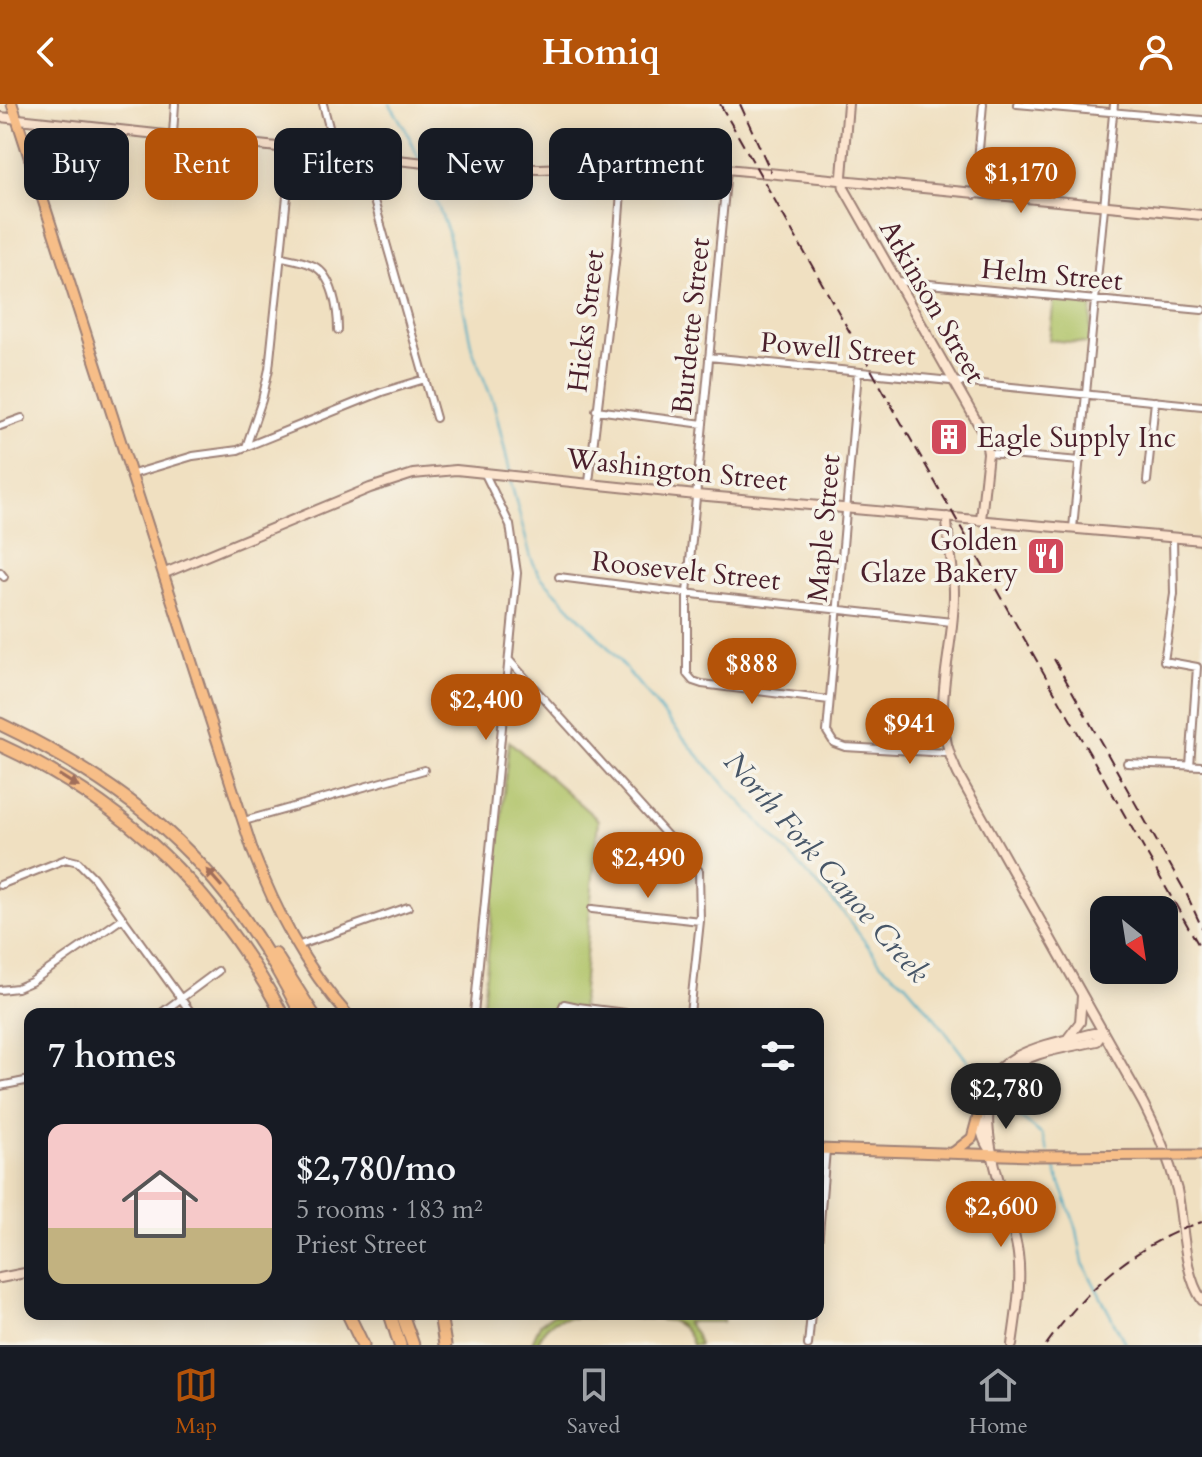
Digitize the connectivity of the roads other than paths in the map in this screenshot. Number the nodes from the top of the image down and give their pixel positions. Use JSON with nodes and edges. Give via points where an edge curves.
{"nodes":[{"id":1,"x":12,"y":104,"type":"edge"},
{"id":2,"x":175,"y":104,"type":"edge"},
{"id":3,"x":323,"y":104,"type":"edge"},
{"id":4,"x":848,"y":104,"type":"edge"},
{"id":5,"x":983,"y":104,"type":"edge"},
{"id":6,"x":1017,"y":104,"type":"edge"},
{"id":7,"x":1114,"y":104,"type":"edge"},
{"id":8,"x":1113,"y":114,"type":"junction"},
{"id":9,"x":0,"y":117,"type":"edge"},
{"id":10,"x":17,"y":119,"type":"junction"},
{"id":11,"x":1202,"y":120,"type":"edge"},
{"id":12,"x":173,"y":128,"type":"edge"},
{"id":13,"x":329,"y":128,"type":"edge"},
{"id":14,"x":145,"y":131,"type":"edge"},
{"id":15,"x":402,"y":160,"type":"edge"},
{"id":16,"x":549,"y":168,"type":"edge"},
{"id":17,"x":732,"y":170,"type":"edge"},
{"id":18,"x":843,"y":182,"type":"junction"},
{"id":19,"x":975,"y":195,"type":"junction"},
{"id":20,"x":287,"y":200,"type":"edge"},
{"id":21,"x":374,"y":200,"type":"edge"},
{"id":22,"x":620,"y":200,"type":"edge"},
{"id":23,"x":724,"y":200,"type":"edge"},
{"id":24,"x":1105,"y":206,"type":"junction"},
{"id":25,"x":1202,"y":215,"type":"edge"},
{"id":26,"x":282,"y":257,"type":"junction"},
{"id":27,"x":897,"y":281,"type":"junction"},
{"id":28,"x":1096,"y":300,"type":"junction"},
{"id":29,"x":1202,"y":310,"type":"edge"},
{"id":30,"x":338,"y":330,"type":"dead end"},
{"id":31,"x":709,"y":357,"type":"junction"},
{"id":32,"x":858,"y":372,"type":"junction"},
{"id":33,"x":425,"y":379,"type":"junction"},
{"id":34,"x":954,"y":381,"type":"junction"},
{"id":35,"x":1086,"y":393,"type":"junction"},
{"id":36,"x":1155,"y":401,"type":"junction"},
{"id":37,"x":1202,"y":406,"type":"edge"},
{"id":38,"x":596,"y":410,"type":"junction"},
{"id":39,"x":22,"y":418,"type":"dead end"},
{"id":40,"x":436,"y":418,"type":"dead end"},
{"id":41,"x":703,"y":424,"type":"junction"},
{"id":42,"x":0,"y":426,"type":"edge"},
{"id":43,"x":246,"y":447,"type":"junction"},
{"id":44,"x":988,"y":453,"type":"junction"},
{"id":45,"x":1080,"y":461,"type":"junction"},
{"id":46,"x":484,"y":472,"type":"junction"},
{"id":47,"x":133,"y":474,"type":"junction"},
{"id":48,"x":1147,"y":481,"type":"dead end"},
{"id":49,"x":589,"y":482,"type":"junction"},
{"id":50,"x":696,"y":495,"type":"junction"},
{"id":51,"x":847,"y":508,"type":"junction"},
{"id":52,"x":947,"y":517,"type":"junction"},
{"id":53,"x":981,"y":520,"type":"junction"},
{"id":54,"x":1073,"y":528,"type":"junction"},
{"id":55,"x":1173,"y":537,"type":"junction"},
{"id":56,"x":1202,"y":540,"type":"edge"},
{"id":57,"x":509,"y":569,"type":"dead end"},
{"id":58,"x":165,"y":573,"type":"junction"},
{"id":59,"x":517,"y":573,"type":"junction"},
{"id":60,"x":559,"y":577,"type":"dead end"},
{"id":61,"x":687,"y":593,"type":"junction"},
{"id":62,"x":838,"y":608,"type":"junction"},
{"id":63,"x":952,"y":622,"type":"junction"},
{"id":64,"x":509,"y":660,"type":"junction"},
{"id":65,"x":829,"y":700,"type":"junction"},
{"id":66,"x":0,"y":724,"type":"edge"},
{"id":67,"x":0,"y":745,"type":"edge"},
{"id":68,"x":948,"y":753,"type":"junction"},
{"id":69,"x":1127,"y":763,"type":"dead end"},
{"id":70,"x":1190,"y":766,"type":"junction"},
{"id":71,"x":1202,"y":766,"type":"edge"},
{"id":72,"x":424,"y":770,"type":"dead end"},
{"id":73,"x":244,"y":821,"type":"junction"},
{"id":74,"x":0,"y":885,"type":"edge"},
{"id":75,"x":231,"y":899,"type":"junction"},
{"id":76,"x":408,"y":907,"type":"dead end"},
{"id":77,"x":592,"y":909,"type":"dead end"},
{"id":78,"x":123,"y":918,"type":"junction"},
{"id":79,"x":700,"y":921,"type":"junction"},
{"id":80,"x":297,"y":946,"type":"junction"},
{"id":81,"x":252,"y":962,"type":"junction"},
{"id":82,"x":218,"y":971,"type":"dead end"},
{"id":83,"x":0,"y":990,"type":"edge"},
{"id":84,"x":1082,"y":996,"type":"junction"},
{"id":85,"x":180,"y":997,"type":"junction"},
{"id":86,"x":578,"y":1007,"type":"dead end"},
{"id":87,"x":167,"y":1008,"type":"edge"},
{"id":88,"x":188,"y":1008,"type":"edge"},
{"id":89,"x":271,"y":1008,"type":"edge"},
{"id":90,"x":279,"y":1008,"type":"edge"},
{"id":91,"x":298,"y":1008,"type":"edge"},
{"id":92,"x":309,"y":1008,"type":"edge"},
{"id":93,"x":342,"y":1008,"type":"edge"},
{"id":94,"x":475,"y":1008,"type":"edge"},
{"id":95,"x":586,"y":1008,"type":"edge"},
{"id":96,"x":691,"y":1008,"type":"edge"},
{"id":97,"x":1103,"y":1033,"type":"junction"},
{"id":98,"x":1062,"y":1041,"type":"junction"},
{"id":99,"x":997,"y":1075,"type":"junction"},
{"id":100,"x":24,"y":1081,"type":"edge"},
{"id":101,"x":0,"y":1086,"type":"edge"},
{"id":102,"x":983,"y":1106,"type":"junction"},
{"id":103,"x":824,"y":1149,"type":"edge"},
{"id":104,"x":947,"y":1154,"type":"junction"},
{"id":105,"x":993,"y":1154,"type":"junction"},
{"id":106,"x":1202,"y":1155,"type":"edge"},
{"id":107,"x":24,"y":1273,"type":"edge"},
{"id":108,"x":0,"y":1278,"type":"edge"},
{"id":109,"x":1202,"y":1300,"type":"edge"},
{"id":110,"x":351,"y":1320,"type":"edge"},
{"id":111,"x":392,"y":1320,"type":"edge"},
{"id":112,"x":404,"y":1320,"type":"edge"},
{"id":113,"x":441,"y":1320,"type":"edge"},
{"id":114,"x":810,"y":1320,"type":"edge"},
{"id":115,"x":363,"y":1345,"type":"edge"},
{"id":116,"x":400,"y":1345,"type":"edge"},
{"id":117,"x":413,"y":1345,"type":"edge"},
{"id":118,"x":445,"y":1345,"type":"edge"},
{"id":119,"x":808,"y":1345,"type":"edge"},
{"id":120,"x":1012,"y":1345,"type":"edge"}],
"edges":[{"from":1,"to":10,"type":"main road"},
{"from":2,"to":12,"type":"street"},
{"from":3,"to":13,"type":"street"},
{"from":4,"to":18,"type":"street"},
{"from":5,"to":19,"type":"street"},
{"from":6,"to":8,"type":"street"},
{"from":7,"to":8,"type":"street"},
{"from":8,"to":11,"type":"street"},
{"from":8,"to":24,"type":"street"},
{"from":9,"to":10,"type":"street"},
{"from":10,"to":14,"type":"street"},
{"from":10,"to":47,"type":"main road"},
{"from":15,"to":16,"type":"street"},
{"from":17,"to":18,"type":"street"},
{"from":18,"to":19,"type":"street"},
{"from":18,"to":27,"type":"street","name":"Atkinson Street"},
{"from":19,"to":24,"type":"street"},
{"from":20,"to":26,"type":"street"},
{"from":21,"to":33,"type":"street"},
{"from":22,"to":38,"type":"street","name":"Hicks Street"},
{"from":23,"to":31,"type":"street","name":"Burdette Street"},
{"from":24,"to":25,"type":"street"},
{"from":24,"to":28,"type":"street"},
{"from":26,"to":30,"type":"street","via":[[313,265],[324,274]]},
{"from":26,"to":43,"type":"street","via":[[269,369]]},
{"from":27,"to":28,"type":"street","name":"Helm Street"},
{"from":27,"to":34,"type":"street","name":"Atkinson Street"},
{"from":28,"to":29,"type":"street","name":"Helm Street"},
{"from":28,"to":35,"type":"street"},
{"from":31,"to":32,"type":"street","name":"Powell Street"},
{"from":31,"to":41,"type":"street","name":"Burdette Street"},
{"from":32,"to":34,"type":"street","name":"Powell Street"},
{"from":32,"to":51,"type":"street","name":"Maple Street"},
{"from":33,"to":40,"type":"street"},
{"from":33,"to":43,"type":"street"},
{"from":34,"to":35,"type":"street","name":"Powell Street"},
{"from":34,"to":44,"type":"street","name":"Atkinson Street","via":[[985,436]]},
{"from":35,"to":36,"type":"street","name":"Powell Street"},
{"from":35,"to":45,"type":"street"},
{"from":36,"to":37,"type":"street","name":"Powell Street"},
{"from":36,"to":48,"type":"street"},
{"from":38,"to":41,"type":"street"},
{"from":38,"to":49,"type":"street","name":"Hicks Street"},
{"from":39,"to":42,"type":"street"},
{"from":41,"to":50,"type":"street","name":"Burdette Street"},
{"from":43,"to":47,"type":"street"},
{"from":44,"to":45,"type":"street"},
{"from":44,"to":53,"type":"street","name":"Atkinson Street"},
{"from":45,"to":54,"type":"street"},
{"from":46,"to":49,"type":"street","name":"Washington Street"},
{"from":46,"to":58,"type":"street","name":"Washington Street","via":[[413,474]]},
{"from":46,"to":59,"type":"street","via":[[510,525]]},
{"from":47,"to":58,"type":"main road"},
{"from":49,"to":50,"type":"street","name":"Washington Street"},
{"from":50,"to":51,"type":"street","name":"Washington Street"},
{"from":50,"to":61,"type":"street","name":"Burdette Street"},
{"from":51,"to":52,"type":"street","name":"Washington Street"},
{"from":51,"to":62,"type":"street","name":"Maple Street"},
{"from":52,"to":53,"type":"street","name":"Washington Street"},
{"from":52,"to":63,"type":"street","via":[[955,590]]},
{"from":53,"to":54,"type":"street","name":"Washington Street"},
{"from":54,"to":55,"type":"street","name":"Washington Street"},
{"from":55,"to":56,"type":"street","name":"Washington Street"},
{"from":55,"to":70,"type":"street","via":[[1174,594],[1164,661],[1197,667]]},
{"from":57,"to":59,"type":"street"},
{"from":58,"to":73,"type":"main road"},
{"from":59,"to":64,"type":"street"},
{"from":60,"to":61,"type":"street","name":"Roosevelt Street"},
{"from":61,"to":62,"type":"street","name":"Roosevelt Street"},
{"from":61,"to":65,"type":"street","name":"Burdette Street","via":[[689,679]]},
{"from":62,"to":63,"type":"street","name":"Roosevelt Street"},
{"from":62,"to":65,"type":"street","name":"Maple Street"},
{"from":63,"to":68,"type":"street","via":[[942,717]]},
{"from":64,"to":79,"type":"street","via":[[696,865]]},
{"from":64,"to":94,"type":"street"},
{"from":65,"to":68,"type":"street","name":"Maple Street","via":[[827,732],[832,742]]},
{"from":75,"to":66,"type":"highway","one_way":true,"via":[[180,843],[120,792],[63,755]]},
{"from":67,"to":81,"type":"highway","one_way":true,"via":[[67,780],[144,835],[203,894]]},
{"from":68,"to":84,"type":"street"},
{"from":69,"to":70,"type":"street"},
{"from":70,"to":71,"type":"street"},
{"from":72,"to":73,"type":"street"},
{"from":73,"to":80,"type":"main road","via":[[267,887]]},
{"from":74,"to":78,"type":"street","via":[[72,859],[93,877]]},
{"from":75,"to":91,"type":"highway"},
{"from":75,"to":92,"type":"highway"},
{"from":76,"to":80,"type":"street"},
{"from":77,"to":79,"type":"street"},
{"from":78,"to":83,"type":"street","via":[[31,982]]},
{"from":78,"to":85,"type":"street"},
{"from":79,"to":96,"type":"street"},
{"from":80,"to":93,"type":"main road"},
{"from":81,"to":89,"type":"highway"},
{"from":81,"to":90,"type":"highway"},
{"from":82,"to":85,"type":"street"},
{"from":84,"to":97,"type":"street"},
{"from":84,"to":98,"type":"street","via":[[1080,1022]]},
{"from":85,"to":87,"type":"street"},
{"from":85,"to":88,"type":"street"},
{"from":86,"to":95,"type":"street"},
{"from":97,"to":98,"type":"street"},
{"from":97,"to":99,"type":"street","via":[[1097,1041],[1026,1060]]},
{"from":97,"to":109,"type":"street","via":[[1164,1145],[1192,1281]]},
{"from":98,"to":99,"type":"street","via":[[1016,1056]]},
{"from":99,"to":102,"type":"street"},
{"from":100,"to":101,"type":"street"},
{"from":102,"to":104,"type":"main road","via":[[972,1138]]},
{"from":102,"to":105,"type":"street","via":[[984,1143]]},
{"from":103,"to":104,"type":"main road"},
{"from":104,"to":105,"type":"main road"},
{"from":105,"to":106,"type":"main road","bridge":true},
{"from":105,"to":120,"type":"street","via":[[1018,1252]]},
{"from":107,"to":108,"type":"street"},
{"from":110,"to":115,"type":"highway"},
{"from":111,"to":116,"type":"highway"},
{"from":112,"to":117,"type":"highway"},
{"from":113,"to":118,"type":"highway"},
{"from":114,"to":119,"type":"street"}]}
